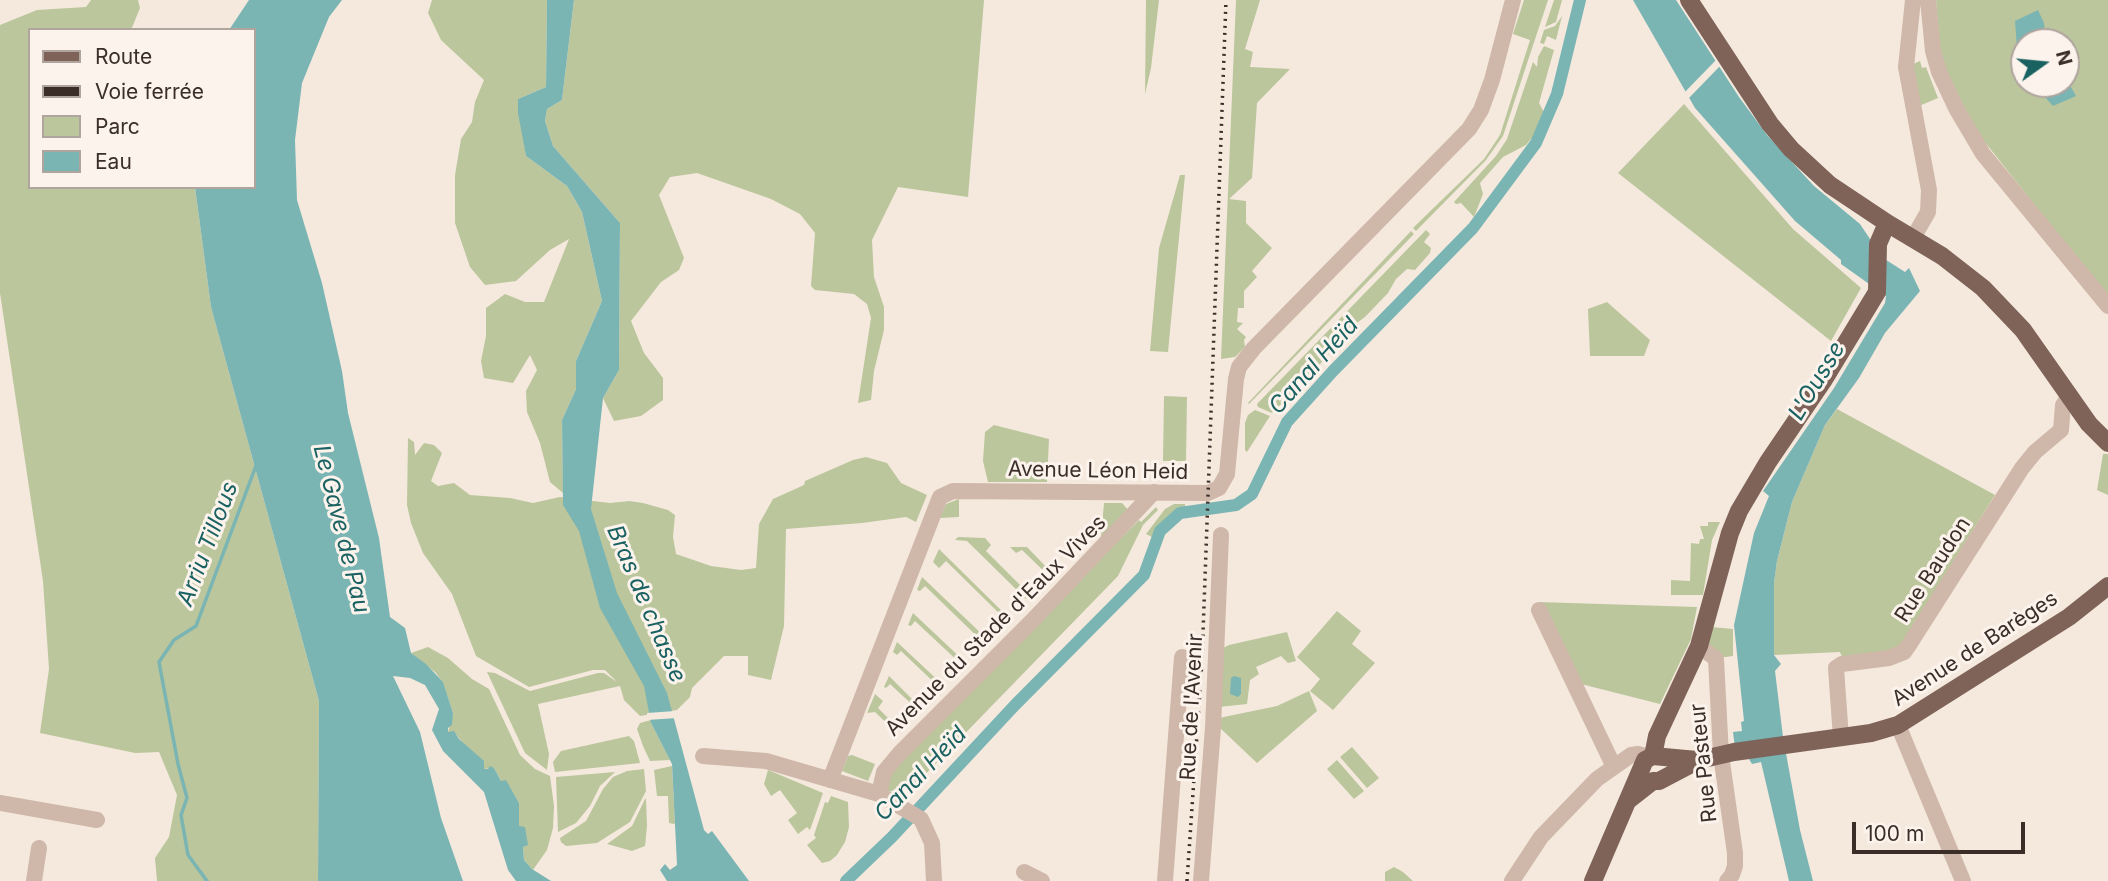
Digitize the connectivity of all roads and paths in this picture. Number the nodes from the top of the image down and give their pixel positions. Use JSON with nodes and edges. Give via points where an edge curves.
{"nodes":[{"id":1,"x":1513,"y":0,"type":"edge"},
{"id":2,"x":1689,"y":0,"type":"edge"},
{"id":3,"x":1913,"y":0,"type":"edge"},
{"id":4,"x":1928,"y":0,"type":"edge"},
{"id":5,"x":1887,"y":223,"type":"junction"},
{"id":6,"x":1913,"y":238,"type":"junction"},
{"id":7,"x":2108,"y":306,"type":"edge"},
{"id":8,"x":2070,"y":395,"type":"junction"},
{"id":9,"x":2108,"y":443,"type":"edge"},
{"id":10,"x":1154,"y":492,"type":"junction"},
{"id":11,"x":1221,"y":535,"type":"dead end"},
{"id":12,"x":2108,"y":586,"type":"edge"},
{"id":13,"x":1539,"y":610,"type":"dead end"},
{"id":14,"x":1699,"y":646,"type":"junction"},
{"id":15,"x":1182,"y":657,"type":"dead end"},
{"id":16,"x":1898,"y":725,"type":"junction"},
{"id":17,"x":1841,"y":738,"type":"junction"},
{"id":18,"x":1728,"y":753,"type":"junction"},
{"id":19,"x":703,"y":755,"type":"dead end"},
{"id":20,"x":1654,"y":766,"type":"junction"},
{"id":21,"x":1614,"y":767,"type":"junction"},
{"id":22,"x":830,"y":780,"type":"junction"},
{"id":23,"x":879,"y":794,"type":"junction"},
{"id":24,"x":0,"y":803,"type":"edge"},
{"id":25,"x":97,"y":820,"type":"dead end"},
{"id":26,"x":39,"y":848,"type":"dead end"},
{"id":27,"x":1024,"y":872,"type":"dead end"},
{"id":28,"x":34,"y":881,"type":"edge"},
{"id":29,"x":934,"y":881,"type":"edge"},
{"id":30,"x":1042,"y":881,"type":"edge"},
{"id":31,"x":1165,"y":881,"type":"edge"},
{"id":32,"x":1201,"y":881,"type":"edge"},
{"id":33,"x":1512,"y":881,"type":"edge"},
{"id":34,"x":1593,"y":881,"type":"edge"},
{"id":35,"x":1727,"y":881,"type":"edge"},
{"id":36,"x":1963,"y":881,"type":"edge"}],
"edges":[{"from":1,"to":10,"type":"street","name":"Avenue Léon Heid","via":[[1482,110],[1469,129],[1239,367],[1223,482],[1208,493]]},
{"from":2,"to":5,"type":"main road","via":[[1782,138],[1811,169]]},
{"from":3,"to":6,"type":"street","via":[[1906,67],[1929,190],[1928,212]]},
{"from":4,"to":7,"type":"street","via":[[1933,51],[1960,117],[1983,154]]},
{"from":5,"to":6,"type":"main road"},
{"from":5,"to":14,"type":"main road","via":[[1878,252],[1877,292],[1740,511]]},
{"from":6,"to":8,"type":"main road","via":[[1960,269],[2001,306]]},
{"from":8,"to":9,"type":"main road"},
{"from":8,"to":17,"type":"street","name":"Rue Baudon","via":[[2063,405],[2061,430],[2022,468],[1904,652],[1836,668]]},
{"from":10,"to":22,"type":"street","name":"Avenue Léon Heid","via":[[953,491],[940,498]]},
{"from":10,"to":23,"type":"street","name":"Avenue du Stade d'Eaux Vives","via":[[899,754],[884,772]]},
{"from":11,"to":32,"type":"street","name":"Rue de l'Avenir"},
{"from":12,"to":16,"type":"main road","name":"Avenue de Barèges","via":[[2069,617]]},
{"from":13,"to":21,"type":"street"},
{"from":14,"to":18,"type":"street","name":"Rue Pasteur","via":[[1716,661]]},
{"from":14,"to":20,"type":"main road","via":[[1657,736]]},
{"from":15,"to":31,"type":"street"},
{"from":16,"to":17,"type":"main road","name":"Avenue de Barèges"},
{"from":16,"to":36,"type":"street"},
{"from":17,"to":18,"type":"main road","name":"Avenue de Barèges"},
{"from":18,"to":20,"type":"main road","name":"Avenue de Barèges"},
{"from":18,"to":35,"type":"street","name":"Rue Pasteur","via":[[1735,866]]},
{"from":19,"to":22,"type":"street","via":[[766,761]]},
{"from":20,"to":21,"type":"street","via":[[1638,754]]},
{"from":20,"to":34,"type":"main road","via":[[1630,799]]},
{"from":21,"to":33,"type":"street","via":[[1541,837]]},
{"from":22,"to":23,"type":"street"},
{"from":23,"to":29,"type":"street","via":[[921,819],[932,843]]},
{"from":24,"to":25,"type":"street"},
{"from":26,"to":28,"type":"street"},
{"from":27,"to":30,"type":"street"}]}
